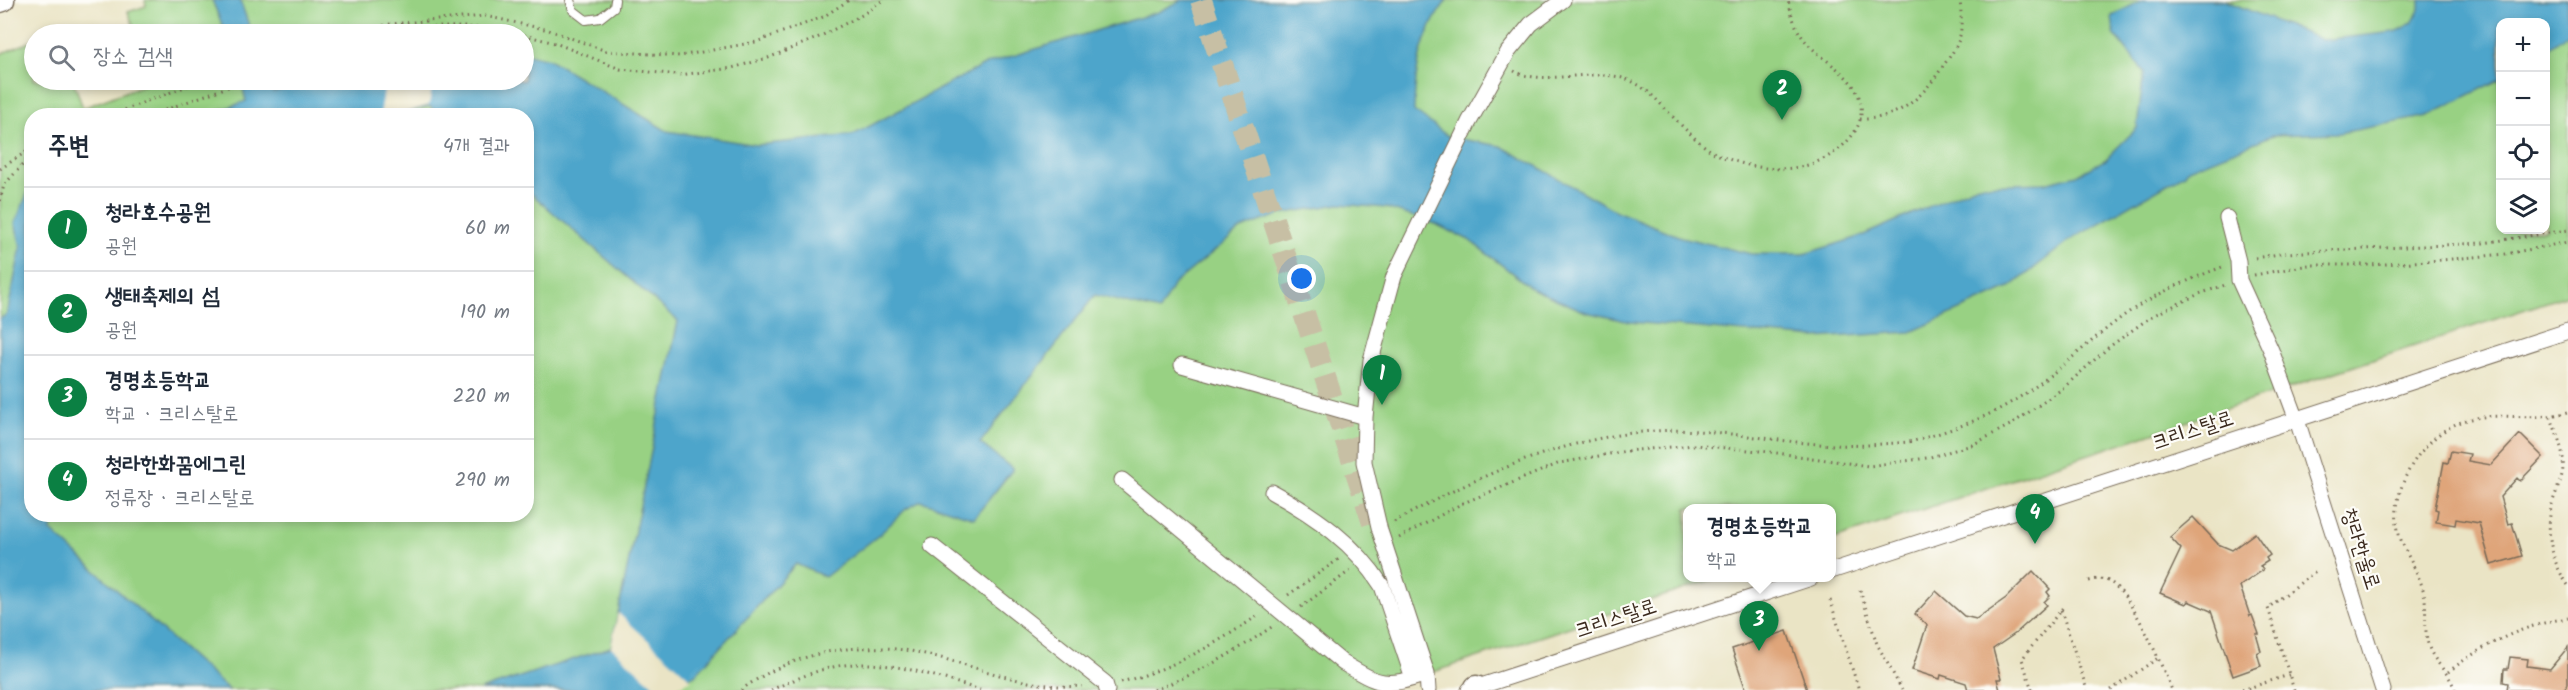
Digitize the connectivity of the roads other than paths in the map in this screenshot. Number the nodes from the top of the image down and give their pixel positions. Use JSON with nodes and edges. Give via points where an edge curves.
{"nodes":[{"id":1,"x":570,"y":0,"type":"edge"},
{"id":2,"x":615,"y":0,"type":"edge"},
{"id":3,"x":1563,"y":0,"type":"edge"},
{"id":4,"x":2227,"y":218,"type":"dead end"},
{"id":5,"x":2568,"y":331,"type":"edge"},
{"id":6,"x":1182,"y":365,"type":"dead end"},
{"id":7,"x":1365,"y":417,"type":"junction"},
{"id":8,"x":2297,"y":420,"type":"junction"},
{"id":9,"x":1122,"y":480,"type":"dead end"},
{"id":10,"x":1272,"y":492,"type":"dead end"},
{"id":11,"x":932,"y":546,"type":"dead end"},
{"id":12,"x":1836,"y":569,"type":"edge"},
{"id":13,"x":1799,"y":582,"type":"edge"},
{"id":14,"x":1420,"y":676,"type":"junction"},
{"id":15,"x":1106,"y":687,"type":"edge"},
{"id":16,"x":1474,"y":689,"type":"edge"},
{"id":17,"x":1428,"y":690,"type":"edge"},
{"id":18,"x":2383,"y":690,"type":"edge"}],
"edges":[{"from":1,"to":2,"type":"lane","via":[[573,10],[586,20],[600,18],[614,7]]},
{"from":3,"to":7,"type":"street","via":[[1531,24],[1508,52],[1394,276],[1371,360]]},
{"from":4,"to":8,"type":"street","name":"청라한울로","via":[[2239,280]]},
{"from":5,"to":8,"type":"street","name":"크리스탈로"},
{"from":6,"to":7,"type":"street"},
{"from":7,"to":14,"type":"street","via":[[1365,462]]},
{"from":8,"to":12,"type":"street","name":"크리스탈로"},
{"from":8,"to":18,"type":"street","name":"청라한울로"},
{"from":9,"to":14,"type":"street","via":[[1343,663],[1372,680],[1398,684]]},
{"from":10,"to":14,"type":"street","via":[[1333,531],[1358,556],[1382,586]]},
{"from":11,"to":15,"type":"street"},
{"from":13,"to":16,"type":"street","name":"크리스탈로"},
{"from":14,"to":17,"type":"street"}]}
